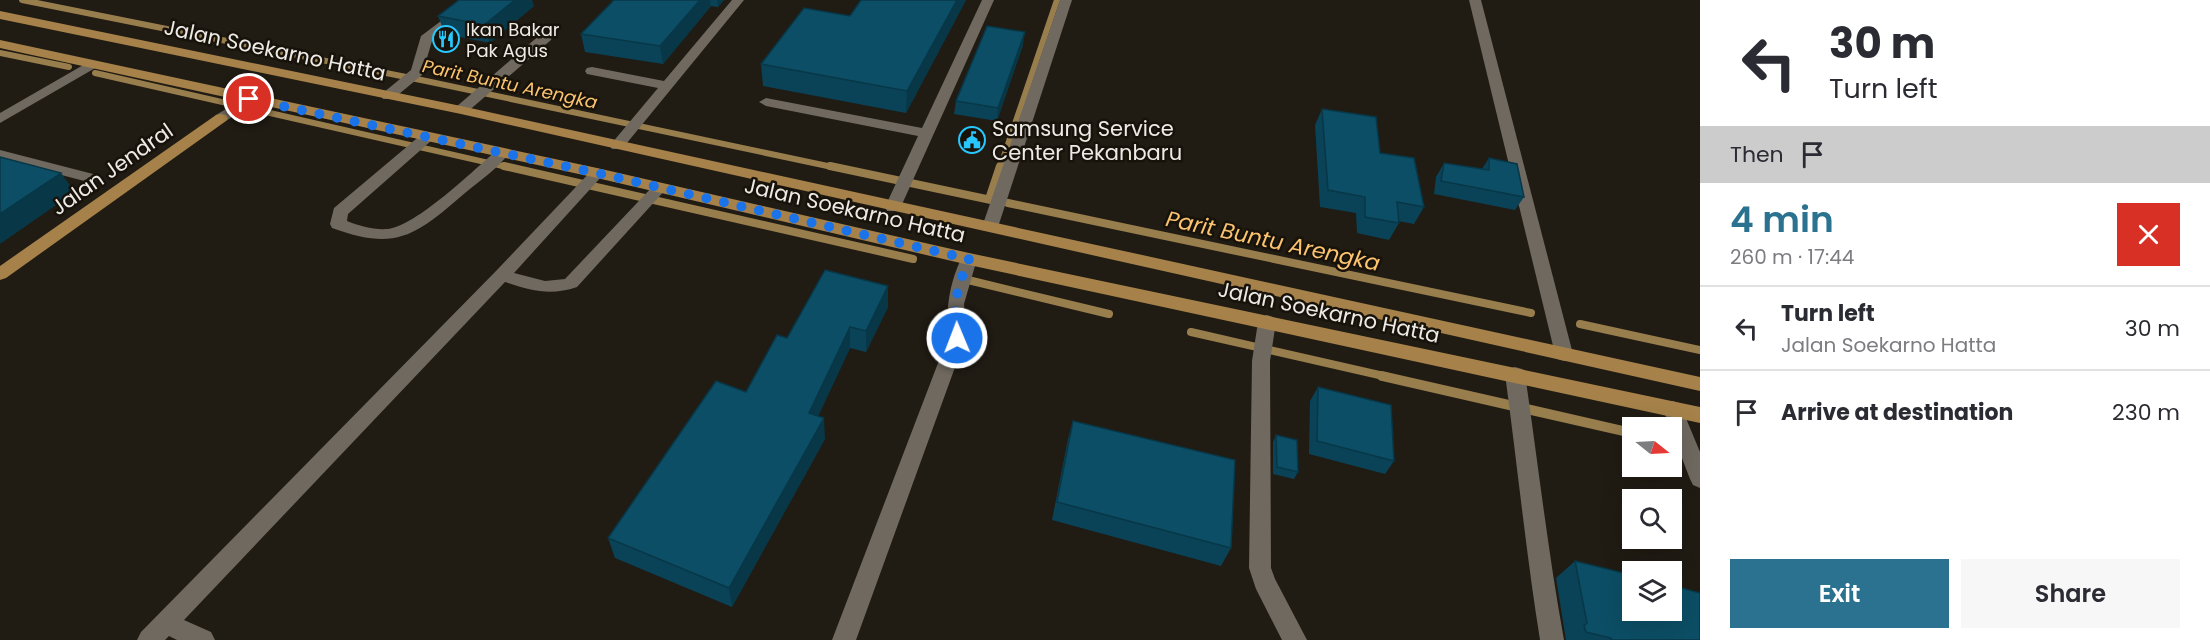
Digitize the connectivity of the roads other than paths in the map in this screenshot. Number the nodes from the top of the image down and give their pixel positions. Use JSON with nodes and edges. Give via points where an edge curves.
{"nodes":[{"id":1,"x":477,"y":0,"type":"edge"},
{"id":2,"x":738,"y":0,"type":"edge"},
{"id":3,"x":988,"y":0,"type":"edge"},
{"id":4,"x":1066,"y":0,"type":"edge"},
{"id":5,"x":1475,"y":0,"type":"edge"},
{"id":6,"x":0,"y":15,"type":"edge"},
{"id":7,"x":546,"y":37,"type":"dead end"},
{"id":8,"x":0,"y":44,"type":"edge"},
{"id":9,"x":92,"y":64,"type":"junction"},
{"id":10,"x":592,"y":71,"type":"dead end"},
{"id":11,"x":666,"y":85,"type":"junction"},
{"id":12,"x":388,"y":96,"type":"junction"},
{"id":13,"x":246,"y":101,"type":"junction"},
{"id":14,"x":766,"y":102,"type":"dead end"},
{"id":15,"x":461,"y":110,"type":"junction"},
{"id":16,"x":221,"y":118,"type":"joint"},
{"id":17,"x":0,"y":119,"type":"edge"},
{"id":18,"x":926,"y":133,"type":"junction"},
{"id":19,"x":420,"y":143,"type":"junction"},
{"id":20,"x":617,"y":146,"type":"junction"},
{"id":21,"x":0,"y":154,"type":"edge"},
{"id":22,"x":494,"y":160,"type":"junction"},
{"id":23,"x":92,"y":178,"type":"dead end"},
{"id":24,"x":592,"y":179,"type":"junction"},
{"id":25,"x":659,"y":188,"type":"junction"},
{"id":26,"x":893,"y":207,"type":"junction"},
{"id":27,"x":990,"y":227,"type":"junction"},
{"id":28,"x":966,"y":267,"type":"junction"},
{"id":29,"x":0,"y":274,"type":"edge"},
{"id":30,"x":502,"y":275,"type":"junction"},
{"id":31,"x":1266,"y":328,"type":"junction"},
{"id":32,"x":1564,"y":354,"type":"junction"},
{"id":33,"x":1515,"y":380,"type":"junction"},
{"id":34,"x":1700,"y":384,"type":"edge"},
{"id":35,"x":1673,"y":409,"type":"junction"},
{"id":36,"x":1700,"y":415,"type":"edge"},
{"id":37,"x":1700,"y":479,"type":"edge"},
{"id":38,"x":166,"y":623,"type":"junction"},
{"id":39,"x":149,"y":640,"type":"edge"},
{"id":40,"x":203,"y":640,"type":"edge"},
{"id":41,"x":844,"y":640,"type":"edge"},
{"id":42,"x":1295,"y":640,"type":"edge"},
{"id":43,"x":1552,"y":640,"type":"edge"}],
"edges":[{"from":1,"to":12,"type":"street","via":[[426,39],[417,72]]},
{"from":2,"to":11,"type":"street"},
{"from":3,"to":18,"type":"street"},
{"from":4,"to":27,"type":"street"},
{"from":5,"to":32,"type":"street"},
{"from":6,"to":12,"type":"main road","name":"Jalan Soekarno Hatta"},
{"from":7,"to":15,"type":"street"},
{"from":8,"to":9,"type":"main road","name":"Jalan Soekarno Hatta"},
{"from":9,"to":13,"type":"main road","name":"Jalan Soekarno Hatta"},
{"from":9,"to":17,"type":"street"},
{"from":10,"to":11,"type":"street"},
{"from":11,"to":20,"type":"street"},
{"from":12,"to":15,"type":"main road","name":"Jalan Soekarno Hatta"},
{"from":13,"to":16,"type":"street","name":"Jalan Jendral"},
{"from":13,"to":19,"type":"main road","name":"Jalan Soekarno Hatta"},
{"from":14,"to":18,"type":"street"},
{"from":15,"to":20,"type":"main road","name":"Jalan Soekarno Hatta"},
{"from":16,"to":29,"type":"main road","name":"Jalan Jendral"},
{"from":18,"to":26,"type":"street"},
{"from":19,"to":22,"type":"main road","name":"Jalan Soekarno Hatta"},
{"from":19,"to":22,"type":"street","via":[[340,212],[338,224],[375,235],[399,233],[424,221]]},
{"from":20,"to":26,"type":"main road","name":"Jalan Soekarno Hatta"},
{"from":21,"to":23,"type":"street"},
{"from":22,"to":24,"type":"main road","name":"Jalan Soekarno Hatta"},
{"from":24,"to":25,"type":"main road","name":"Jalan Soekarno Hatta"},
{"from":24,"to":30,"type":"street"},
{"from":25,"to":28,"type":"main road","name":"Jalan Soekarno Hatta"},
{"from":25,"to":30,"type":"street","via":[[571,283],[548,288]]},
{"from":26,"to":27,"type":"main road","name":"Jalan Soekarno Hatta"},
{"from":27,"to":32,"type":"main road","name":"Jalan Soekarno Hatta"},
{"from":28,"to":31,"type":"main road","name":"Jalan Soekarno Hatta"},
{"from":28,"to":41,"type":"street","via":[[954,321],[957,338]]},
{"from":30,"to":38,"type":"street"},
{"from":31,"to":33,"type":"main road","name":"Jalan Soekarno Hatta"},
{"from":31,"to":42,"type":"street","via":[[1261,361],[1260,568]]},
{"from":32,"to":34,"type":"main road","name":"Jalan Soekarno Hatta"},
{"from":33,"to":35,"type":"main road","name":"Jalan Soekarno Hatta"},
{"from":33,"to":43,"type":"street"},
{"from":35,"to":36,"type":"main road","name":"Jalan Soekarno Hatta"},
{"from":35,"to":37,"type":"street"},
{"from":38,"to":39,"type":"street"},
{"from":38,"to":40,"type":"street"}]}
